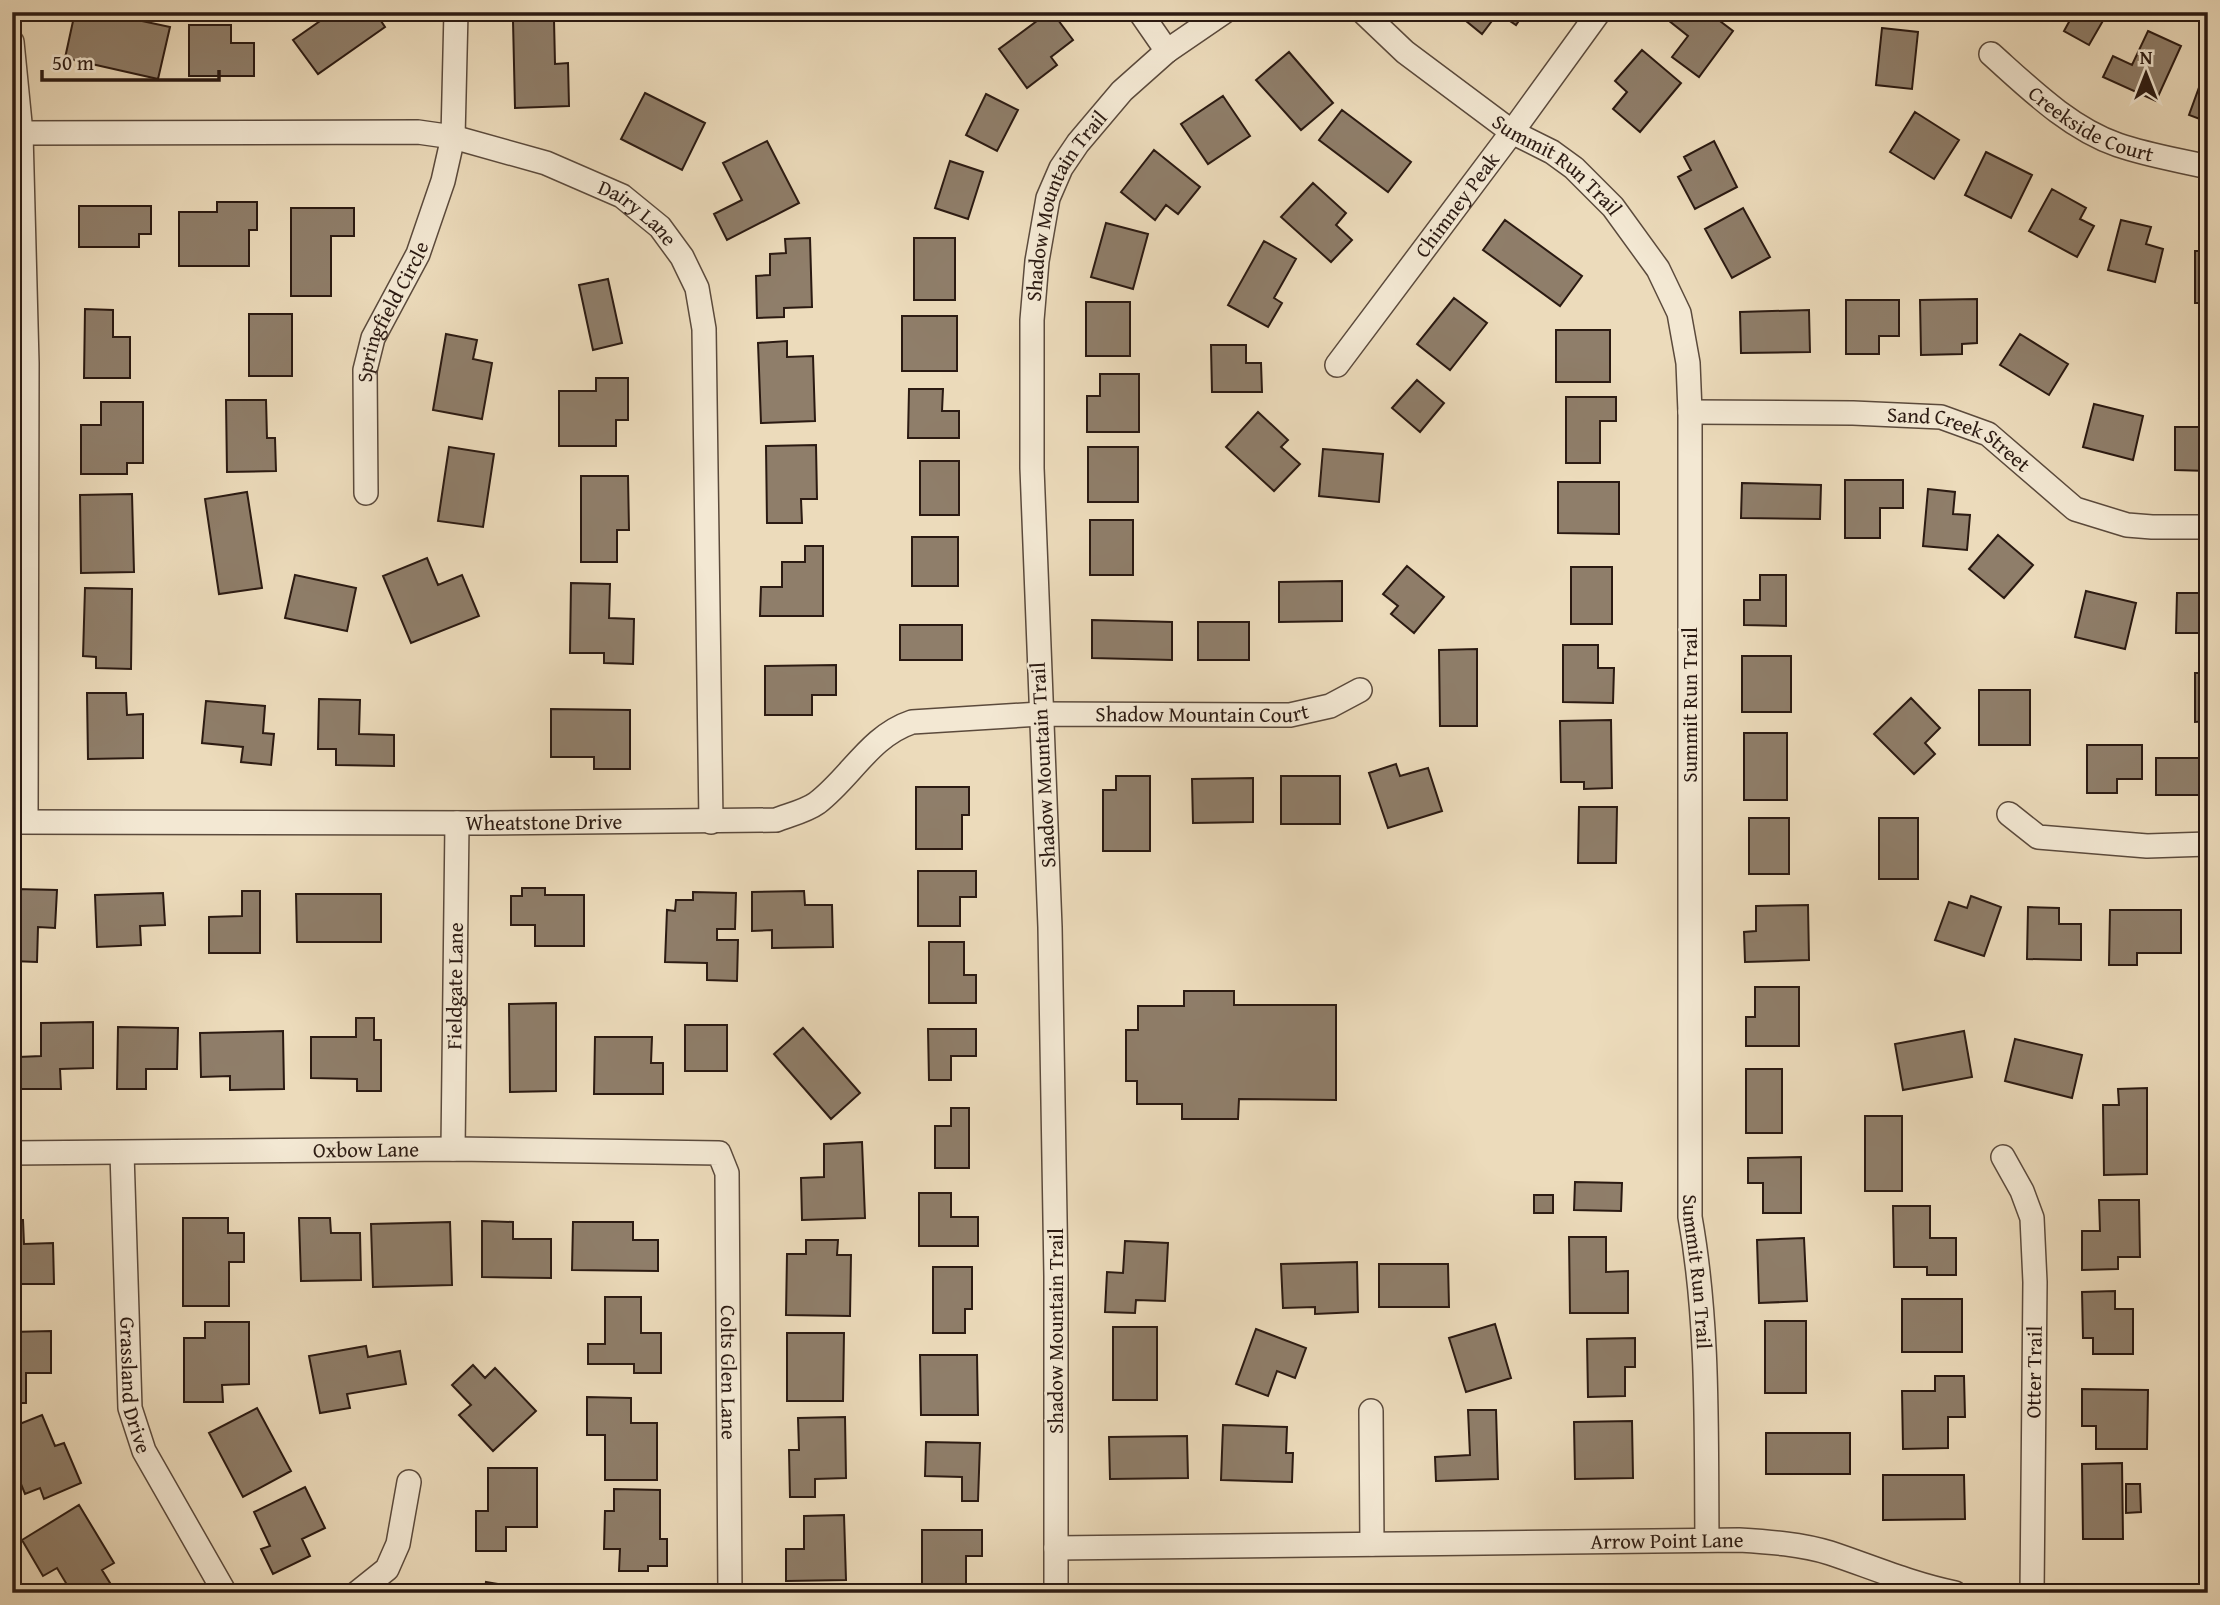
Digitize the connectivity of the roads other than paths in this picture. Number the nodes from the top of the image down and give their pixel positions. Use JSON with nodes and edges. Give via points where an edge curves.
{"nodes":[{"id":1,"x":456,"y":12,"type":"edge"},
{"id":2,"x":1140,"y":12,"type":"edge"},
{"id":3,"x":1224,"y":12,"type":"edge"},
{"id":4,"x":1363,"y":12,"type":"edge"},
{"id":5,"x":1599,"y":12,"type":"edge"},
{"id":6,"x":12,"y":42,"type":"edge"},
{"id":7,"x":1167,"y":51,"type":"junction"},
{"id":8,"x":1991,"y":54,"type":"dead end"},
{"id":9,"x":1512,"y":132,"type":"junction"},
{"id":10,"x":21,"y":133,"type":"junction"},
{"id":11,"x":453,"y":137,"type":"junction"},
{"id":12,"x":2208,"y":167,"type":"edge"},
{"id":13,"x":20,"y":363,"type":"edge"},
{"id":14,"x":1337,"y":365,"type":"dead end"},
{"id":15,"x":1689,"y":412,"type":"junction"},
{"id":16,"x":366,"y":493,"type":"dead end"},
{"id":17,"x":2208,"y":527,"type":"edge"},
{"id":18,"x":1360,"y":690,"type":"dead end"},
{"id":19,"x":1040,"y":715,"type":"junction"},
{"id":20,"x":2010,"y":814,"type":"dead end"},
{"id":21,"x":19,"y":821,"type":"edge"},
{"id":22,"x":711,"y":822,"type":"junction"},
{"id":23,"x":457,"y":823,"type":"junction"},
{"id":24,"x":2208,"y":844,"type":"edge"},
{"id":25,"x":453,"y":1149,"type":"junction"},
{"id":26,"x":12,"y":1153,"type":"edge"},
{"id":27,"x":122,"y":1153,"type":"junction"},
{"id":28,"x":719,"y":1153,"type":"joint"},
{"id":29,"x":2003,"y":1157,"type":"dead end"},
{"id":30,"x":1371,"y":1411,"type":"dead end"},
{"id":31,"x":409,"y":1482,"type":"dead end"},
{"id":32,"x":1707,"y":1540,"type":"junction"},
{"id":33,"x":1372,"y":1544,"type":"junction"},
{"id":34,"x":1056,"y":1548,"type":"junction"},
{"id":35,"x":225,"y":1593,"type":"edge"},
{"id":36,"x":357,"y":1593,"type":"edge"},
{"id":37,"x":730,"y":1593,"type":"edge"},
{"id":38,"x":1056,"y":1593,"type":"edge"},
{"id":39,"x":1955,"y":1593,"type":"edge"},
{"id":40,"x":2032,"y":1593,"type":"edge"}],
"edges":[{"from":1,"to":11,"type":"street","name":"Springfield Circle"},
{"from":2,"to":7,"type":"street"},
{"from":3,"to":7,"type":"street","name":"Shadow Mountain Trail"},
{"from":4,"to":9,"type":"street","name":"Summit Run Trail","via":[[1405,52]]},
{"from":5,"to":9,"type":"street","name":"Chimney Peak"},
{"from":6,"to":10,"type":"street"},
{"from":7,"to":19,"type":"street","name":"Shadow Mountain Trail","via":[[1122,91],[1078,143],[1048,198],[1032,320]]},
{"from":8,"to":12,"type":"street","name":"Creekside Court","via":[[2045,102],[2088,130],[2117,145]]},
{"from":9,"to":14,"type":"street","name":"Chimney Peak"},
{"from":9,"to":15,"type":"street","name":"Summit Run Trail","via":[[1574,168],[1613,207],[1658,269],[1679,313],[1688,363]]},
{"from":10,"to":11,"type":"street","name":"Dairy Lane","via":[[418,132]]},
{"from":10,"to":13,"type":"street"},
{"from":11,"to":16,"type":"street","name":"Springfield Circle","via":[[418,254],[373,338],[365,370]]},
{"from":11,"to":22,"type":"street","name":"Dairy Lane","via":[[546,163],[622,196],[660,227],[697,288],[704,329]]},
{"from":13,"to":21,"type":"street"},
{"from":15,"to":17,"type":"street","name":"Sand Creek Street","via":[[1941,417],[1988,434],[2075,509],[2127,525]]},
{"from":15,"to":32,"type":"street","name":"Summit Run Trail","via":[[1690,1216],[1705,1332]]},
{"from":18,"to":19,"type":"street","name":"Shadow Mountain Court","via":[[1330,706],[1290,715]]},
{"from":19,"to":22,"type":"street","name":"Wheatstone Drive","via":[[912,722],[896,727],[878,739],[816,804],[776,820]]},
{"from":19,"to":34,"type":"street","name":"Shadow Mountain Trail","via":[[1050,940]]},
{"from":20,"to":24,"type":"street","via":[[2038,837],[2147,846]]},
{"from":21,"to":23,"type":"street","name":"Wheatstone Drive"},
{"from":22,"to":23,"type":"street","name":"Wheatstone Drive"},
{"from":23,"to":25,"type":"street","name":"Fieldgate Lane"},
{"from":25,"to":27,"type":"street","name":"Oxbow Lane"},
{"from":25,"to":28,"type":"street","name":"Oxbow Lane"},
{"from":26,"to":27,"type":"street","name":"Oxbow Lane"},
{"from":27,"to":35,"type":"street","name":"Grassland Drive","via":[[130,1408],[144,1451]]},
{"from":28,"to":37,"type":"street","name":"Colts Glen Lane","via":[[727,1173]]},
{"from":29,"to":40,"type":"street","name":"Otter Trail","via":[[2032,1218]]},
{"from":30,"to":33,"type":"street"},
{"from":31,"to":36,"type":"street","via":[[398,1544],[387,1569]]},
{"from":32,"to":33,"type":"street","name":"Arrow Point Lane"},
{"from":32,"to":39,"type":"street","name":"Arrow Point Lane","via":[[1780,1542]]},
{"from":33,"to":34,"type":"street","name":"Arrow Point Lane"},
{"from":34,"to":38,"type":"street","name":"Shadow Mountain Trail"}]}
